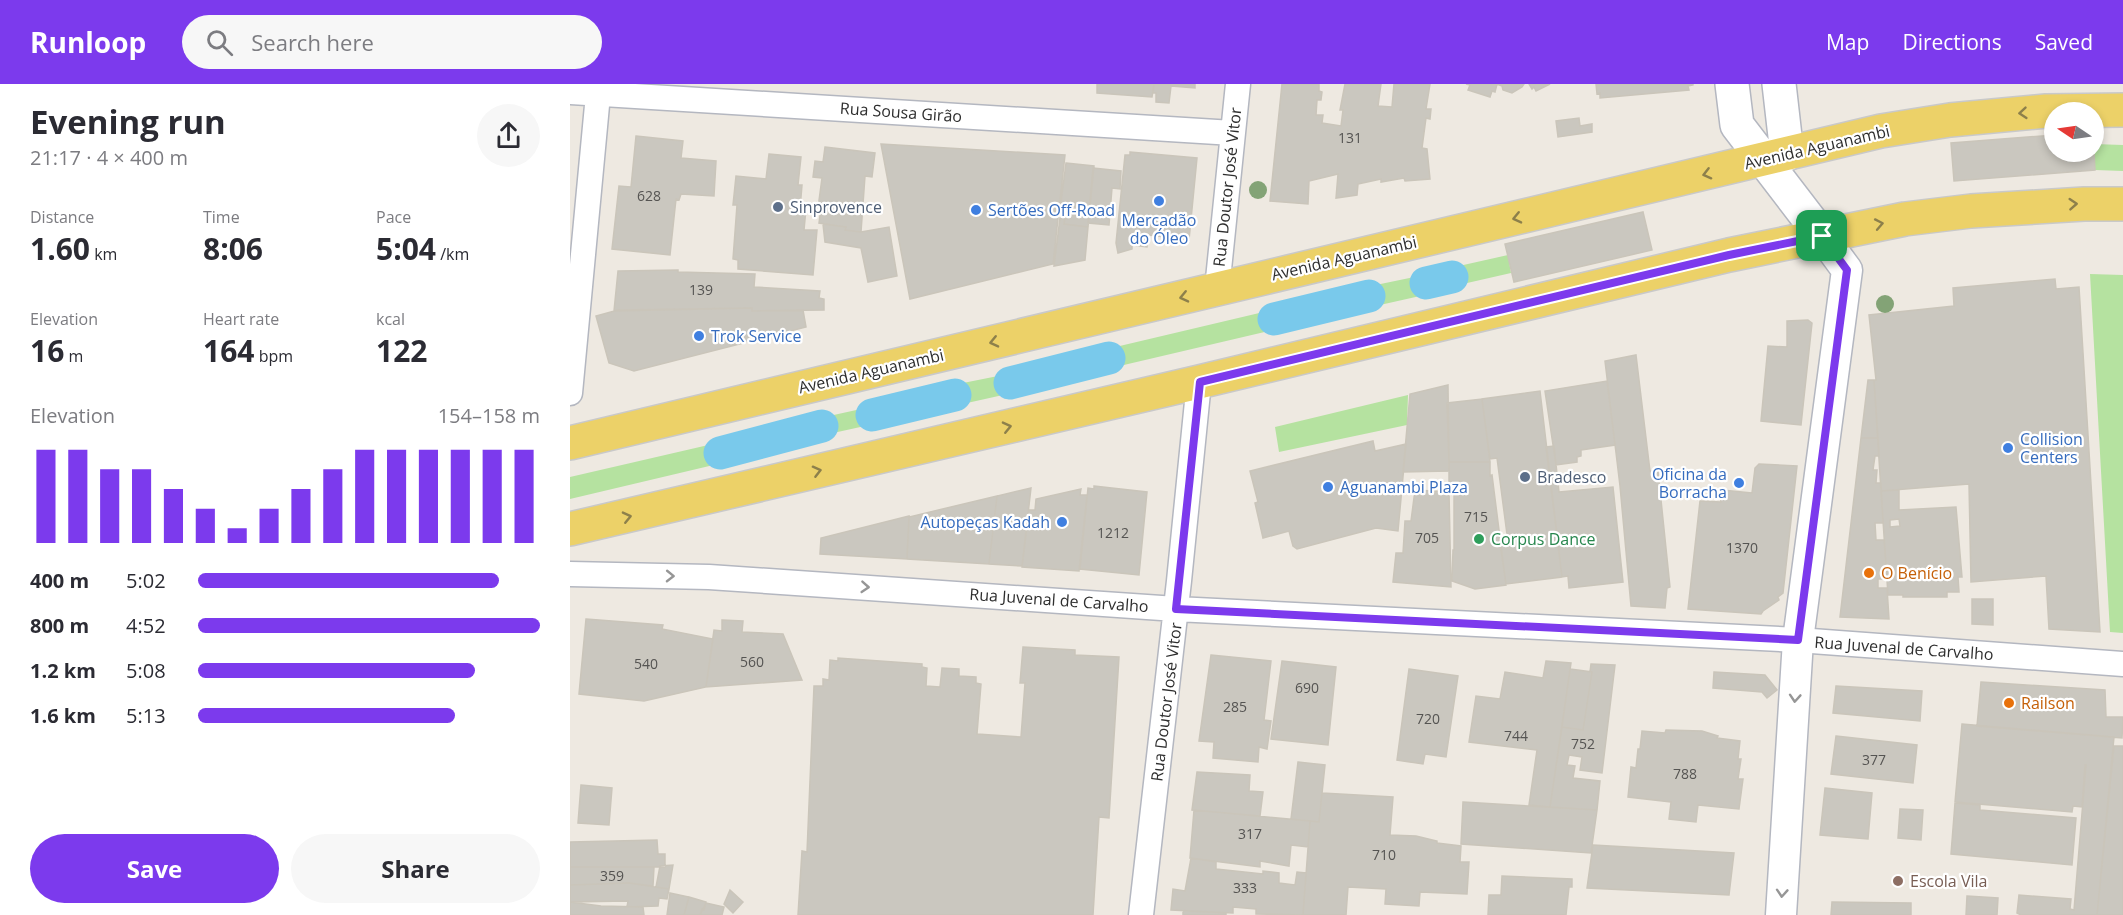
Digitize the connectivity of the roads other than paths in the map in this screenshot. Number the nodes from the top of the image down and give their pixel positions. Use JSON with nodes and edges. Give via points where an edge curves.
{"nodes":[{"id":1,"x":1238,"y":84,"type":"edge"},
{"id":2,"x":1732,"y":84,"type":"edge"},
{"id":3,"x":1779,"y":84,"type":"edge"},
{"id":4,"x":598,"y":88,"type":"edge"},
{"id":5,"x":570,"y":92,"type":"edge"},
{"id":6,"x":2123,"y":110,"type":"edge"},
{"id":7,"x":1233,"y":133,"type":"junction"},
{"id":8,"x":1775,"y":157,"type":"junction"},
{"id":9,"x":2123,"y":204,"type":"edge"},
{"id":10,"x":1822,"y":236,"type":"junction"},
{"id":11,"x":1217,"y":289,"type":"junction"},
{"id":12,"x":1200,"y":382,"type":"junction"},
{"id":13,"x":570,"y":393,"type":"edge"},
{"id":14,"x":570,"y":443,"type":"edge"},
{"id":15,"x":570,"y":530,"type":"edge"},
{"id":16,"x":570,"y":574,"type":"edge"},
{"id":17,"x":1176,"y":609,"type":"junction"},
{"id":18,"x":1798,"y":640,"type":"junction"},
{"id":19,"x":2123,"y":664,"type":"edge"},
{"id":20,"x":1141,"y":915,"type":"edge"},
{"id":21,"x":1781,"y":915,"type":"edge"}],
"edges":[{"from":1,"to":7,"type":"street","name":"Rua Doutor José Vitor"},
{"from":2,"to":8,"type":"main road","via":[[1737,125]]},
{"from":3,"to":8,"type":"main road"},
{"from":4,"to":5,"type":"street","name":"Rua Sousa Girão"},
{"from":4,"to":7,"type":"street","name":"Rua Sousa Girão"},
{"from":4,"to":13,"type":"street"},
{"from":6,"to":8,"type":"main road","name":"Avenida Aguanambi","one_way":true,"via":[[2046,111],[1950,120],[1881,131]]},
{"from":7,"to":11,"type":"street","name":"Rua Doutor José Vitor"},
{"from":8,"to":10,"type":"main road"},
{"from":8,"to":11,"type":"main road","name":"Avenida Aguanambi","one_way":true},
{"from":10,"to":9,"type":"main road","one_way":true,"via":[[1905,219],[1971,211]]},
{"from":10,"to":12,"type":"main road"},
{"from":10,"to":18,"type":"street","via":[[1847,270]]},
{"from":11,"to":14,"type":"main road","name":"Avenida Aguanambi","one_way":true},
{"from":15,"to":12,"type":"main road","one_way":true},
{"from":12,"to":17,"type":"street","name":"Rua Doutor José Vitor"},
{"from":16,"to":17,"type":"street","name":"Rua Juvenal de Carvalho","one_way":true,"via":[[709,577]]},
{"from":17,"to":18,"type":"street","name":"Rua Juvenal de Carvalho"},
{"from":17,"to":20,"type":"street","name":"Rua Doutor José Vitor"},
{"from":18,"to":19,"type":"street","name":"Rua Juvenal de Carvalho"},
{"from":18,"to":21,"type":"street","one_way":true}]}
